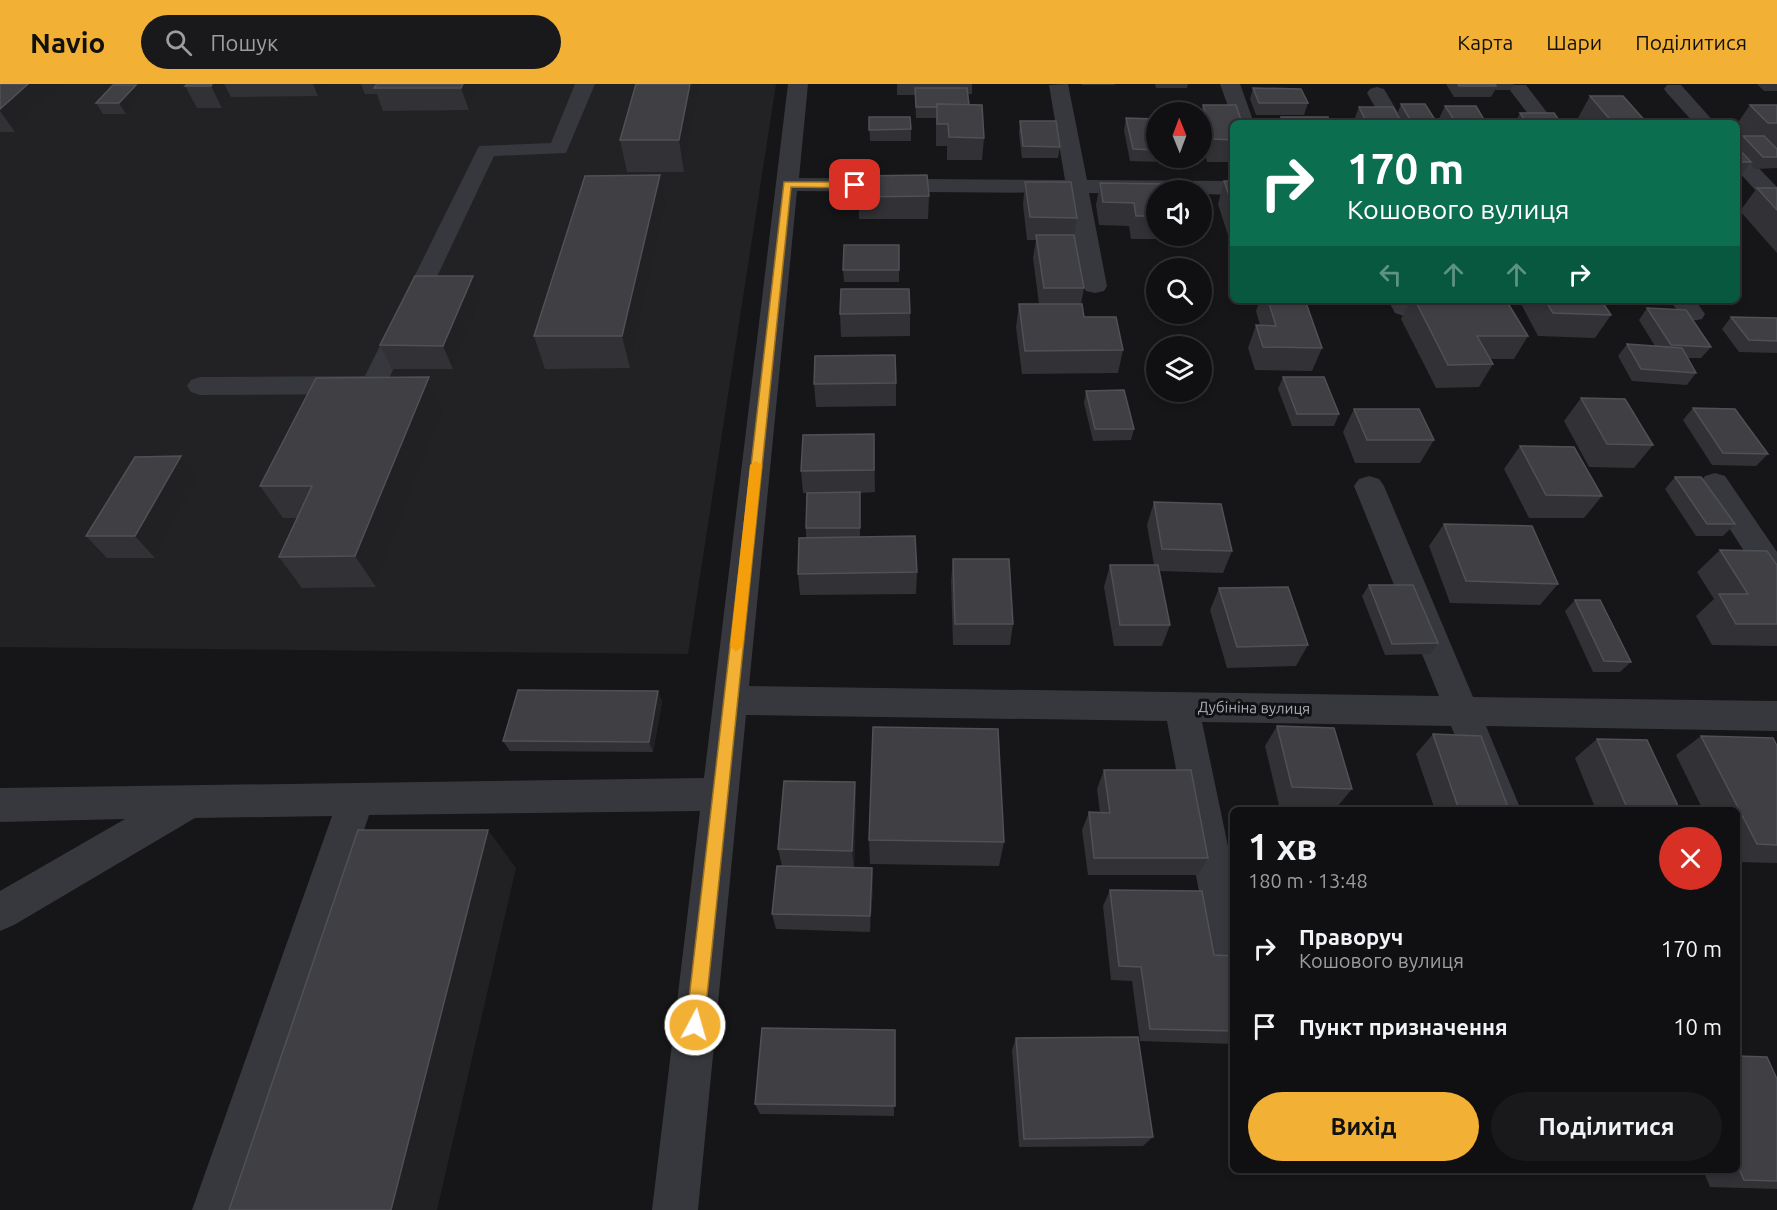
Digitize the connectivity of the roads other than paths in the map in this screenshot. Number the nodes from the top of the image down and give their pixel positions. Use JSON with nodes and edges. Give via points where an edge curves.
{"nodes":[{"id":1,"x":585,"y":84,"type":"edge"},
{"id":2,"x":798,"y":84,"type":"edge"},
{"id":3,"x":1230,"y":84,"type":"edge"},
{"id":4,"x":1059,"y":86,"type":"dead end"},
{"id":5,"x":1674,"y":89,"type":"dead end"},
{"id":6,"x":1519,"y":90,"type":"dead end"},
{"id":7,"x":1377,"y":93,"type":"dead end"},
{"id":8,"x":1243,"y":120,"type":"edge"},
{"id":9,"x":1392,"y":120,"type":"edge"},
{"id":10,"x":1543,"y":120,"type":"edge"},
{"id":11,"x":1702,"y":120,"type":"edge"},
{"id":12,"x":1740,"y":160,"type":"edge"},
{"id":13,"x":787,"y":184,"type":"junction"},
{"id":14,"x":1079,"y":186,"type":"junction"},
{"id":15,"x":1230,"y":188,"type":"edge"},
{"id":16,"x":1740,"y":192,"type":"edge"},
{"id":17,"x":1775,"y":195,"type":"edge"},
{"id":18,"x":1095,"y":286,"type":"dead end"},
{"id":19,"x":200,"y":386,"type":"dead end"},
{"id":20,"x":1715,"y":483,"type":"dead end"},
{"id":21,"x":1369,"y":486,"type":"dead end"},
{"id":22,"x":1777,"y":577,"type":"edge"},
{"id":23,"x":730,"y":700,"type":"junction"},
{"id":24,"x":1181,"y":706,"type":"junction"},
{"id":25,"x":1463,"y":711,"type":"junction"},
{"id":26,"x":1777,"y":716,"type":"edge"},
{"id":27,"x":720,"y":794,"type":"junction"},
{"id":28,"x":357,"y":799,"type":"junction"},
{"id":29,"x":190,"y":802,"type":"junction"},
{"id":30,"x":0,"y":805,"type":"edge"},
{"id":31,"x":1502,"y":807,"type":"edge"},
{"id":32,"x":0,"y":912,"type":"edge"},
{"id":33,"x":1230,"y":951,"type":"edge"},
{"id":34,"x":215,"y":1210,"type":"edge"},
{"id":35,"x":675,"y":1210,"type":"edge"}],
"edges":[{"from":1,"to":19,"type":"street","via":[[560,149],[486,150],[374,385]]},
{"from":2,"to":13,"type":"street"},
{"from":3,"to":8,"type":"street"},
{"from":4,"to":14,"type":"street"},
{"from":5,"to":11,"type":"street"},
{"from":6,"to":10,"type":"street"},
{"from":7,"to":9,"type":"street"},
{"from":12,"to":17,"type":"street"},
{"from":13,"to":14,"type":"street"},
{"from":13,"to":23,"type":"street"},
{"from":14,"to":15,"type":"street"},
{"from":14,"to":18,"type":"street"},
{"from":16,"to":17,"type":"street"},
{"from":20,"to":22,"type":"street"},
{"from":21,"to":25,"type":"street"},
{"from":23,"to":24,"type":"street","name":"Дубініна вулиця"},
{"from":23,"to":27,"type":"street"},
{"from":24,"to":25,"type":"street","name":"Дубініна вулиця"},
{"from":24,"to":33,"type":"street"},
{"from":25,"to":26,"type":"street","name":"Дубініна вулиця"},
{"from":25,"to":31,"type":"street"},
{"from":27,"to":28,"type":"street"},
{"from":27,"to":35,"type":"street"},
{"from":28,"to":29,"type":"street"},
{"from":28,"to":34,"type":"street"},
{"from":29,"to":30,"type":"street"},
{"from":29,"to":32,"type":"street"}]}
